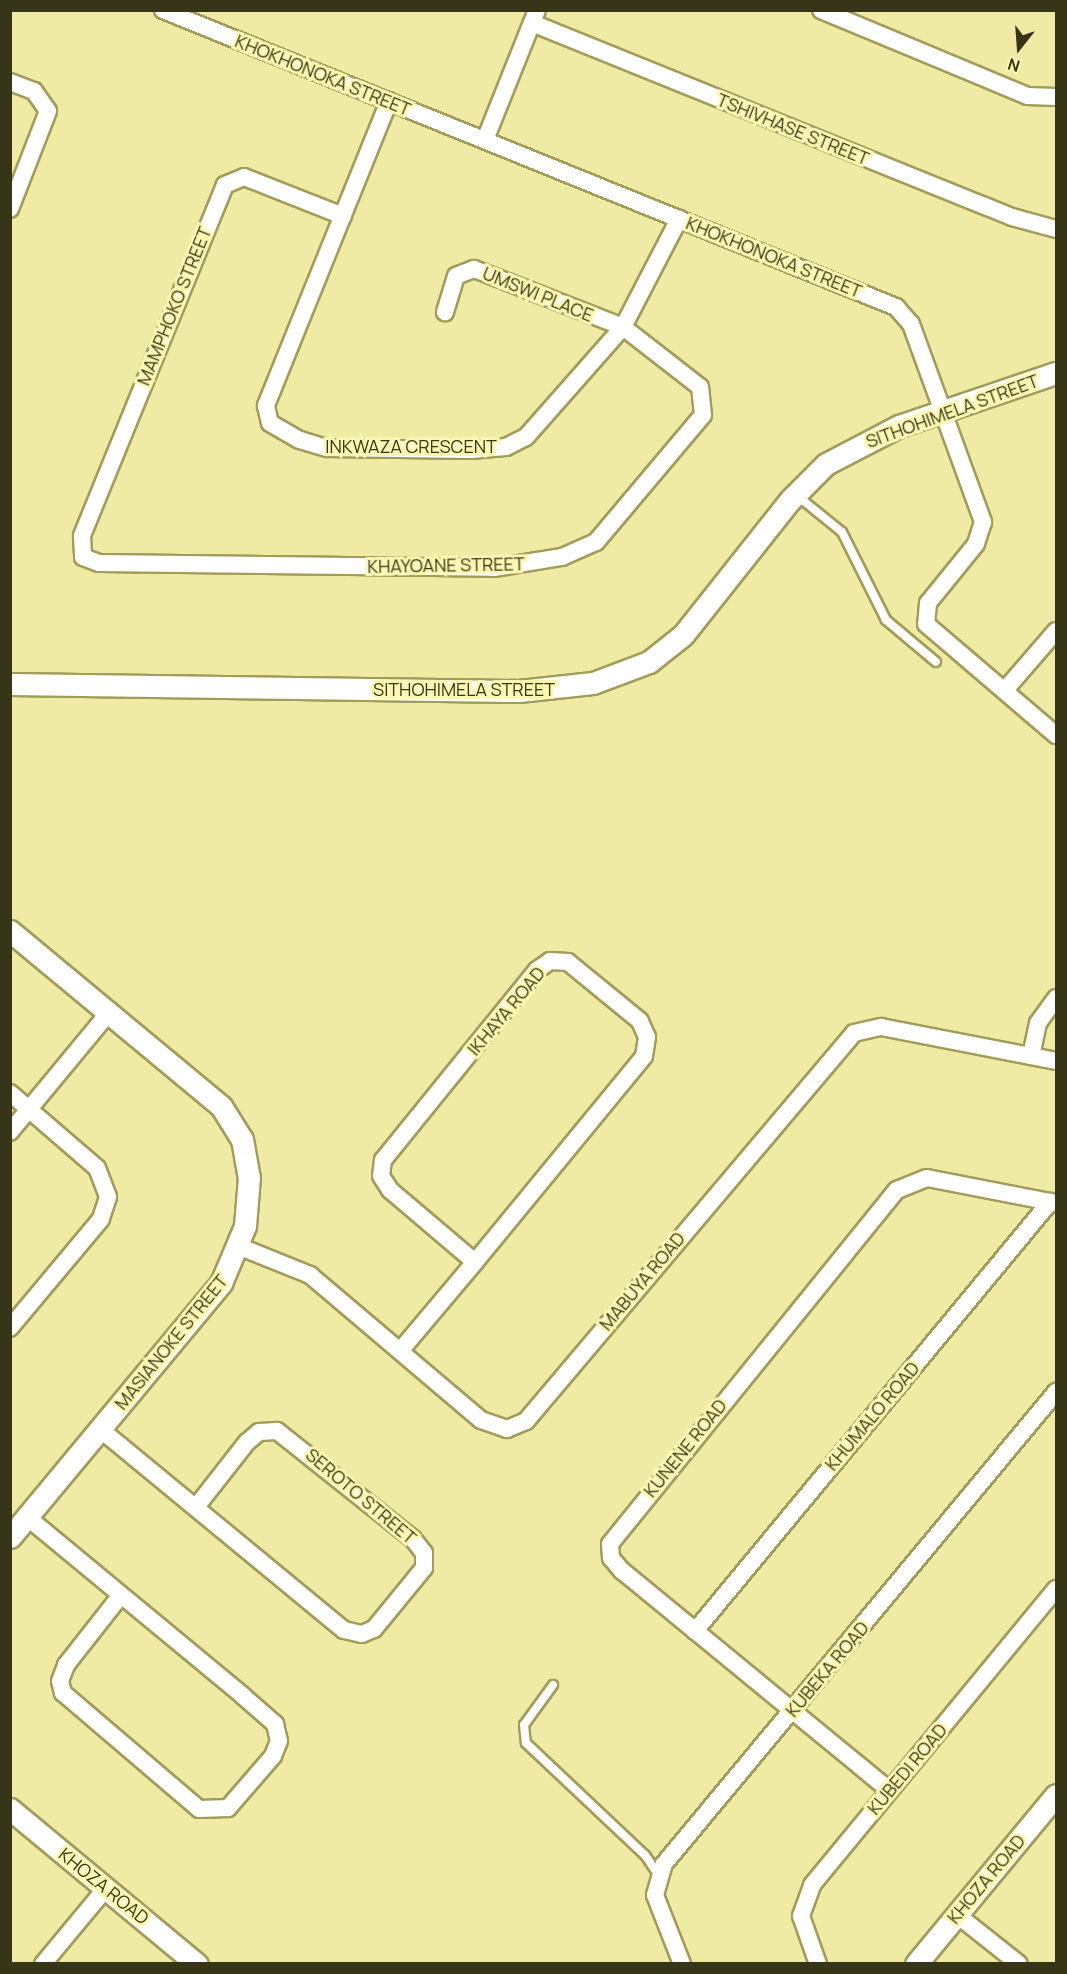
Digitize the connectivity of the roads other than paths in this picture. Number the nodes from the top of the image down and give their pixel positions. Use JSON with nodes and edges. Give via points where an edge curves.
{"nodes":[{"id":1,"x":164,"y":10,"type":"edge"},
{"id":2,"x":832,"y":12,"type":"edge"},
{"id":3,"x":534,"y":17,"type":"edge"},
{"id":4,"x":10,"y":82,"type":"edge"},
{"id":5,"x":1056,"y":97,"type":"edge"},
{"id":6,"x":389,"y":101,"type":"junction"},
{"id":7,"x":485,"y":140,"type":"junction"},
{"id":8,"x":10,"y":209,"type":"edge"},
{"id":9,"x":343,"y":216,"type":"junction"},
{"id":10,"x":679,"y":219,"type":"junction"},
{"id":11,"x":1056,"y":229,"type":"edge"},
{"id":12,"x":445,"y":312,"type":"dead end"},
{"id":13,"x":623,"y":327,"type":"junction"},
{"id":14,"x":1056,"y":373,"type":"edge"},
{"id":15,"x":944,"y":411,"type":"junction"},
{"id":16,"x":795,"y":494,"type":"junction"},
{"id":17,"x":79,"y":548,"type":"joint"},
{"id":18,"x":1056,"y":631,"type":"edge"},
{"id":19,"x":936,"y":662,"type":"dead end"},
{"id":20,"x":10,"y":684,"type":"edge"},
{"id":21,"x":1005,"y":690,"type":"junction"},
{"id":22,"x":1056,"y":735,"type":"edge"},
{"id":23,"x":10,"y":931,"type":"edge"},
{"id":24,"x":1056,"y":998,"type":"edge"},
{"id":25,"x":110,"y":1011,"type":"junction"},
{"id":26,"x":1031,"y":1056,"type":"junction"},
{"id":27,"x":1056,"y":1061,"type":"edge"},
{"id":28,"x":10,"y":1093,"type":"edge"},
{"id":29,"x":30,"y":1109,"type":"junction"},
{"id":30,"x":10,"y":1132,"type":"edge"},
{"id":31,"x":1053,"y":1202,"type":"edge"},
{"id":32,"x":238,"y":1246,"type":"junction"},
{"id":33,"x":475,"y":1262,"type":"junction"},
{"id":34,"x":10,"y":1328,"type":"edge"},
{"id":35,"x":400,"y":1351,"type":"junction"},
{"id":36,"x":1056,"y":1392,"type":"edge"},
{"id":37,"x":100,"y":1429,"type":"junction"},
{"id":38,"x":196,"y":1507,"type":"junction"},
{"id":39,"x":27,"y":1517,"type":"junction"},
{"id":40,"x":10,"y":1537,"type":"edge"},
{"id":41,"x":1056,"y":1589,"type":"edge"},
{"id":42,"x":121,"y":1595,"type":"junction"},
{"id":43,"x":695,"y":1631,"type":"junction"},
{"id":44,"x":553,"y":1685,"type":"dead end"},
{"id":45,"x":792,"y":1712,"type":"junction"},
{"id":46,"x":889,"y":1790,"type":"junction"},
{"id":47,"x":1056,"y":1795,"type":"edge"},
{"id":48,"x":10,"y":1809,"type":"edge"},
{"id":49,"x":658,"y":1874,"type":"junction"},
{"id":50,"x":106,"y":1888,"type":"junction"},
{"id":51,"x":956,"y":1914,"type":"junction"},
{"id":52,"x":43,"y":1964,"type":"edge"},
{"id":53,"x":197,"y":1964,"type":"edge"},
{"id":54,"x":682,"y":1964,"type":"edge"},
{"id":55,"x":818,"y":1964,"type":"edge"},
{"id":56,"x":915,"y":1964,"type":"edge"},
{"id":57,"x":1019,"y":1964,"type":"edge"}],
"edges":[{"from":1,"to":6,"type":"street","name":"KHOKHONOKA STREET"},
{"from":2,"to":5,"type":"street","via":[[1028,96]]},
{"from":3,"to":7,"type":"street"},
{"from":3,"to":11,"type":"street","name":"TSHIVHASE STREET","via":[[1012,217]]},
{"from":4,"to":8,"type":"street","via":[[34,91],[48,111]]},
{"from":6,"to":7,"type":"street","name":"KHOKHONOKA STREET"},
{"from":6,"to":9,"type":"street","name":"INKWAZA CRESCENT"},
{"from":7,"to":10,"type":"street","name":"KHOKHONOKA STREET"},
{"from":9,"to":13,"type":"street","name":"INKWAZA CRESCENT","via":[[266,406],[270,423],[300,440],[327,448],[506,447],[537,428]]},
{"from":9,"to":17,"type":"street","name":"MAMPHOKO STREET","via":[[244,177],[225,185]]},
{"from":10,"to":13,"type":"street","name":"INKWAZA CRESCENT"},
{"from":10,"to":15,"type":"street","name":"KHOKHONOKA STREET","via":[[896,308],[911,324]]},
{"from":12,"to":13,"type":"street","name":"UMSWI PLACE","via":[[456,276],[474,269]]},
{"from":13,"to":17,"type":"street","name":"KHAYOANE STREET","via":[[700,387],[704,408],[603,534],[578,552],[494,568],[99,563],[86,559]]},
{"from":14,"to":15,"type":"street","name":"SITHOHIMELA STREET"},
{"from":15,"to":16,"type":"street","name":"SITHOHIMELA STREET","via":[[855,446]]},
{"from":15,"to":21,"type":"street","name":"KHOKHONOKA STREET","via":[[982,528],[928,603],[926,624]]},
{"from":16,"to":19,"type":"lane","via":[[842,532],[886,620]]},
{"from":16,"to":20,"type":"street","name":"SITHOHIMELA STREET","via":[[683,635],[649,662],[593,683],[519,691]]},
{"from":18,"to":21,"type":"street"},
{"from":21,"to":22,"type":"street","name":"KHOKHONOKA STREET"},
{"from":23,"to":25,"type":"street","name":"MASIANOKE STREET"},
{"from":24,"to":26,"type":"street","via":[[1040,1019]]},
{"from":25,"to":29,"type":"street"},
{"from":25,"to":32,"type":"street","name":"MASIANOKE STREET","via":[[221,1106],[237,1129],[249,1177]]},
{"from":26,"to":27,"type":"street","name":"MABUYA ROAD"},
{"from":26,"to":35,"type":"street","name":"MABUYA ROAD","via":[[881,1027],[854,1033],[517,1427],[489,1426]]},
{"from":28,"to":29,"type":"street"},
{"from":29,"to":30,"type":"street"},
{"from":29,"to":34,"type":"street","via":[[97,1168],[108,1197],[101,1219]]},
{"from":31,"to":43,"type":"street","name":"KHUMALO ROAD"},
{"from":31,"to":43,"type":"street","name":"KUNENE ROAD","via":[[927,1178],[905,1184],[889,1199],[610,1544],[615,1564]]},
{"from":32,"to":35,"type":"street","name":"MABUYA ROAD","via":[[310,1275]]},
{"from":32,"to":37,"type":"street","name":"MASIANOKE STREET","via":[[221,1283]]},
{"from":33,"to":33,"type":"street","name":"IKHAYA ROAD","via":[[644,1056],[646,1032],[640,1021],[568,962],[550,961],[537,970],[382,1160],[381,1176],[390,1190]]},
{"from":33,"to":35,"type":"street","name":"IKHAYA ROAD"},
{"from":36,"to":45,"type":"street","name":"KUBEKA ROAD"},
{"from":37,"to":38,"type":"street","name":"SEROTO STREET"},
{"from":37,"to":39,"type":"street","name":"MASIANOKE STREET"},
{"from":38,"to":38,"type":"street","name":"SEROTO STREET","via":[[355,1634],[374,1629],[424,1568],[424,1553],[413,1539],[277,1431],[259,1432],[247,1442]]},
{"from":39,"to":40,"type":"street","name":"MASIANOKE STREET"},
{"from":39,"to":42,"type":"street"},
{"from":41,"to":46,"type":"street","name":"KUBEDI ROAD"},
{"from":42,"to":42,"type":"street","via":[[268,1717],[279,1733],[278,1748],[267,1765],[239,1800],[218,1812],[193,1804],[61,1688],[66,1665]]},
{"from":43,"to":45,"type":"street","name":"KUNENE ROAD"},
{"from":44,"to":49,"type":"lane","via":[[524,1725],[526,1743],[645,1855]]},
{"from":45,"to":46,"type":"street","name":"KUNENE ROAD"},
{"from":45,"to":49,"type":"street","name":"KUBEKA ROAD"},
{"from":46,"to":55,"type":"street","name":"KUBEDI ROAD","via":[[803,1899],[802,1924]]},
{"from":47,"to":51,"type":"street","name":"KHOZA ROAD"},
{"from":48,"to":50,"type":"street","name":"KHOZA ROAD"},
{"from":49,"to":54,"type":"street","via":[[656,1900]]},
{"from":50,"to":52,"type":"street"},
{"from":50,"to":53,"type":"street","name":"KHOZA ROAD"},
{"from":51,"to":56,"type":"street","name":"KHOZA ROAD"},
{"from":51,"to":57,"type":"street"}]}
